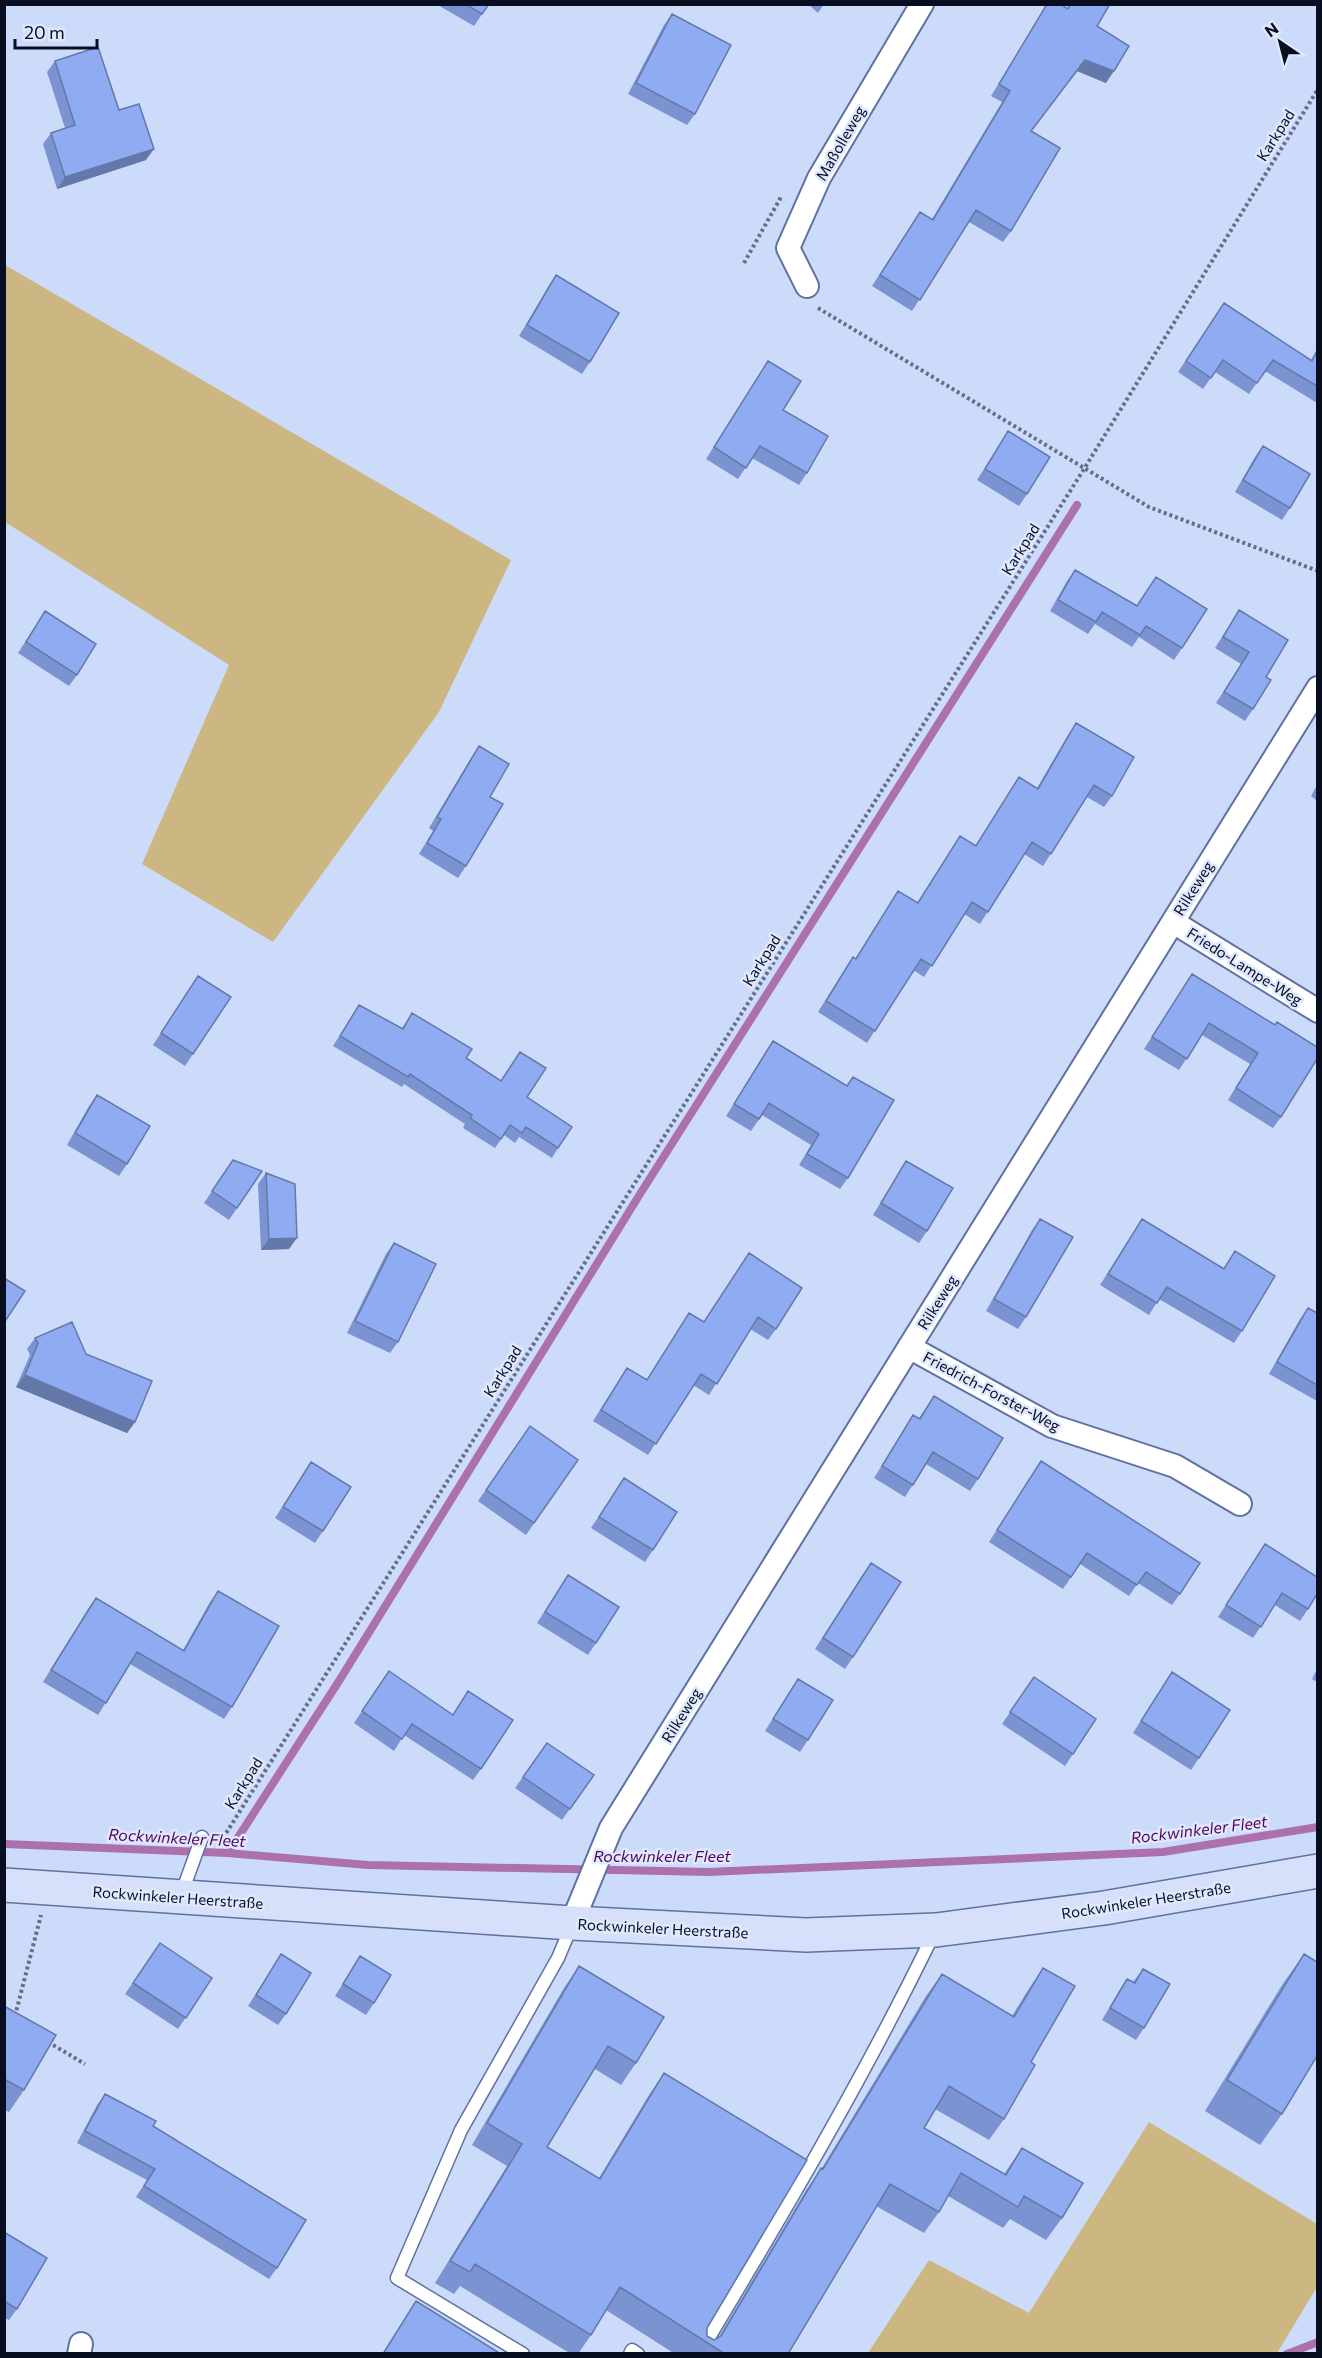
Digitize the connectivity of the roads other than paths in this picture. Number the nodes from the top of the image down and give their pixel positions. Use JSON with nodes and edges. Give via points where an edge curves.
{"nodes":[{"id":1,"x":922,"y":4,"type":"edge"},
{"id":2,"x":807,"y":286,"type":"road end"},
{"id":3,"x":1317,"y":688,"type":"edge"},
{"id":4,"x":1173,"y":922,"type":"junction"},
{"id":5,"x":1317,"y":1011,"type":"edge"},
{"id":6,"x":909,"y":1347,"type":"junction"},
{"id":7,"x":1240,"y":1504,"type":"dead end"},
{"id":8,"x":202,"y":1837,"type":"dead end"},
{"id":9,"x":1317,"y":1871,"type":"edge"},
{"id":10,"x":4,"y":1885,"type":"edge"},
{"id":11,"x":180,"y":1898,"type":"junction"},
{"id":12,"x":572,"y":1923,"type":"junction"},
{"id":13,"x":936,"y":1930,"type":"junction"},
{"id":14,"x":523,"y":2354,"type":"edge"},
{"id":15,"x":630,"y":2354,"type":"edge"},
{"id":16,"x":638,"y":2354,"type":"edge"},
{"id":17,"x":699,"y":2354,"type":"edge"}],
"edges":[{"from":1,"to":2,"type":"street","name":"Maßolleweg","via":[[819,178],[788,248]]},
{"from":3,"to":4,"type":"street","name":"Rilkeweg"},
{"from":4,"to":5,"type":"street","name":"Friedo-Lampe-Weg"},
{"from":4,"to":6,"type":"street","name":"Rilkeweg"},
{"from":6,"to":7,"type":"street","name":"Friedrich-Forster-Weg","via":[[1052,1426],[1175,1466]]},
{"from":6,"to":12,"type":"street","name":"Rilkeweg","via":[[611,1828]]},
{"from":8,"to":11,"type":"lane"},
{"from":9,"to":13,"type":"main road","name":"Rockwinkeler Heerstraße","via":[[1104,1908]]},
{"from":10,"to":11,"type":"main road","name":"Rockwinkeler Heerstraße"},
{"from":11,"to":12,"type":"main road","name":"Rockwinkeler Heerstraße"},
{"from":12,"to":13,"type":"main road","name":"Rockwinkeler Heerstraße","via":[[806,1935]]},
{"from":12,"to":14,"type":"lane","via":[[558,1958],[461,2130],[397,2278]]},
{"from":13,"to":17,"type":"lane","via":[[797,2192]]},
{"from":15,"to":16,"type":"lane","via":[[632,2350]]}]}
